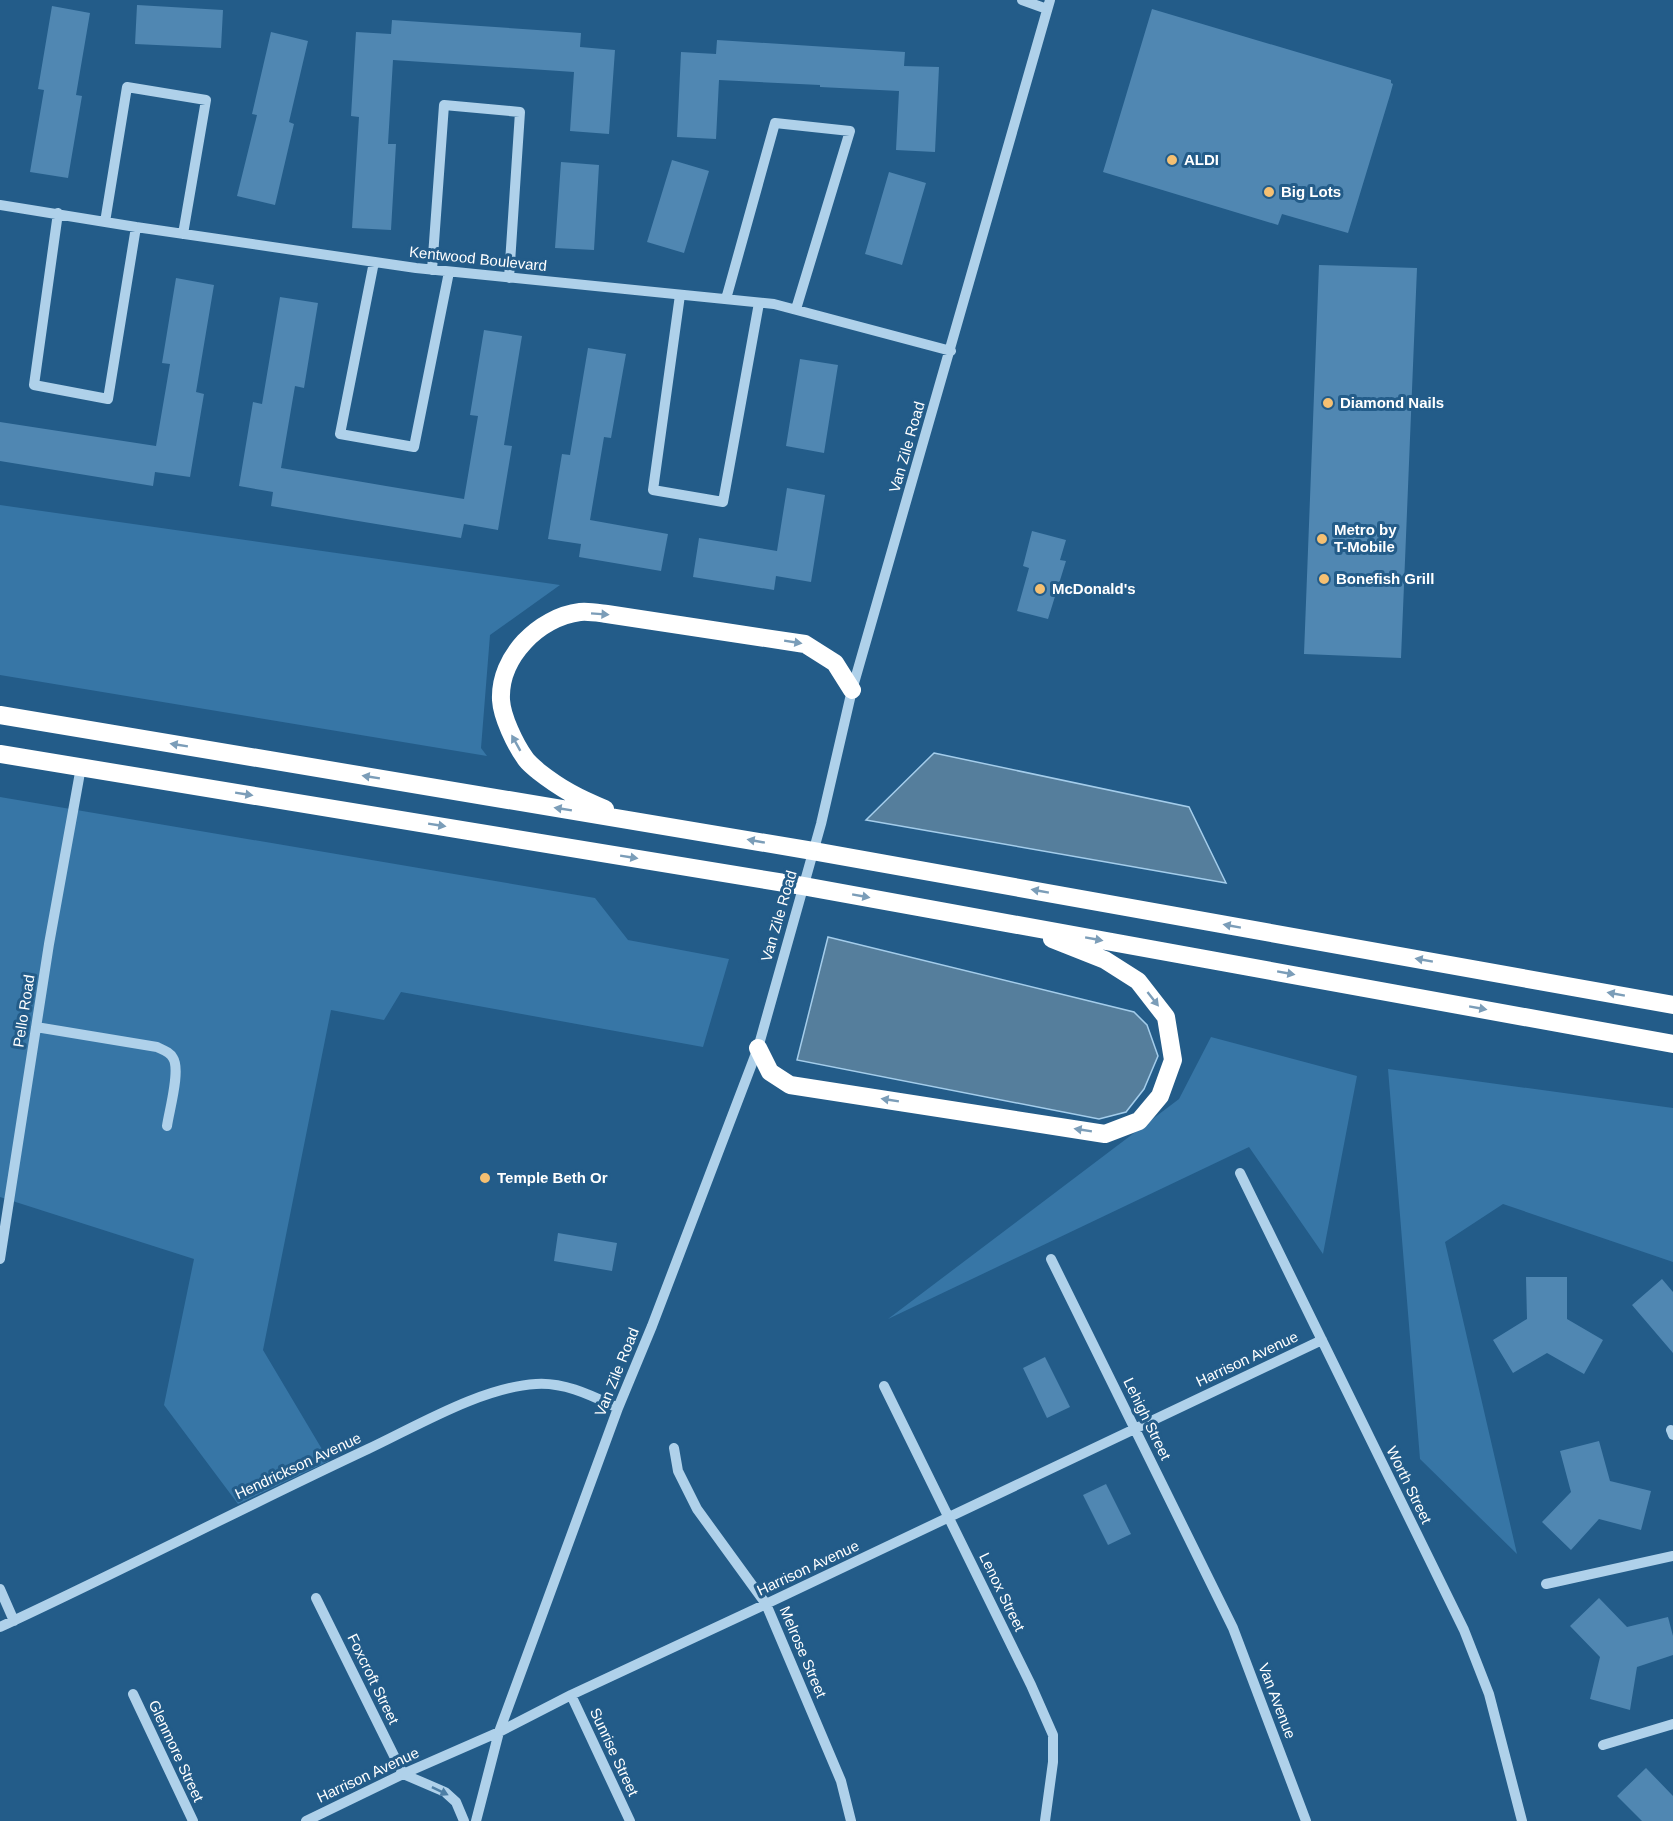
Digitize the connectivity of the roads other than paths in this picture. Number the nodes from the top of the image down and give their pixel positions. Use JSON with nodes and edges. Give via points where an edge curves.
{"nodes":[{"id":1,"x":1022,"y":0,"type":"edge"},
{"id":2,"x":1049,"y":5,"type":"edge"},
{"id":3,"x":0,"y":205,"type":"edge"},
{"id":4,"x":58,"y":213,"type":"junction"},
{"id":5,"x":105,"y":222,"type":"junction"},
{"id":6,"x":136,"y":227,"type":"junction"},
{"id":7,"x":183,"y":234,"type":"junction"},
{"id":8,"x":374,"y":262,"type":"junction"},
{"id":9,"x":432,"y":270,"type":"junction"},
{"id":10,"x":449,"y":272,"type":"junction"},
{"id":11,"x":509,"y":278,"type":"junction"},
{"id":12,"x":680,"y":295,"type":"junction"},
{"id":13,"x":726,"y":299,"type":"junction"},
{"id":14,"x":759,"y":303,"type":"junction"},
{"id":15,"x":796,"y":309,"type":"junction"},
{"id":16,"x":951,"y":351,"type":"junction"},
{"id":17,"x":852,"y":690,"type":"junction"},
{"id":18,"x":0,"y":715,"type":"edge"},
{"id":19,"x":0,"y":754,"type":"edge"},
{"id":20,"x":81,"y":767,"type":"junction"},
{"id":21,"x":631,"y":821,"type":"junction"},
{"id":22,"x":813,"y":851,"type":"junction"},
{"id":23,"x":803,"y":886,"type":"junction"},
{"id":24,"x":1011,"y":924,"type":"junction"},
{"id":25,"x":1673,"y":1005,"type":"edge"},
{"id":26,"x":36,"y":1027,"type":"junction"},
{"id":27,"x":1673,"y":1044,"type":"edge"},
{"id":28,"x":758,"y":1048,"type":"junction"},
{"id":29,"x":167,"y":1126,"type":"dead end"},
{"id":30,"x":1240,"y":1173,"type":"dead end"},
{"id":31,"x":0,"y":1259,"type":"edge"},
{"id":32,"x":1051,"y":1259,"type":"dead end"},
{"id":33,"x":1322,"y":1340,"type":"junction"},
{"id":34,"x":884,"y":1386,"type":"dead end"},
{"id":35,"x":618,"y":1408,"type":"junction"},
{"id":36,"x":1135,"y":1429,"type":"junction"},
{"id":37,"x":674,"y":1448,"type":"dead end"},
{"id":38,"x":949,"y":1517,"type":"junction"},
{"id":39,"x":1673,"y":1556,"type":"edge"},
{"id":40,"x":1546,"y":1584,"type":"dead end"},
{"id":41,"x":0,"y":1589,"type":"edge"},
{"id":42,"x":1216,"y":1593,"type":"joint"},
{"id":43,"x":316,"y":1598,"type":"dead end"},
{"id":44,"x":766,"y":1604,"type":"junction"},
{"id":45,"x":14,"y":1621,"type":"junction"},
{"id":46,"x":0,"y":1627,"type":"edge"},
{"id":47,"x":133,"y":1694,"type":"dead end"},
{"id":48,"x":571,"y":1695,"type":"junction"},
{"id":49,"x":1673,"y":1724,"type":"edge"},
{"id":50,"x":499,"y":1732,"type":"junction"},
{"id":51,"x":1603,"y":1745,"type":"dead end"},
{"id":52,"x":404,"y":1774,"type":"junction"},
{"id":53,"x":193,"y":1821,"type":"edge"},
{"id":54,"x":306,"y":1821,"type":"edge"},
{"id":55,"x":464,"y":1821,"type":"edge"},
{"id":56,"x":476,"y":1821,"type":"edge"},
{"id":57,"x":630,"y":1821,"type":"edge"},
{"id":58,"x":851,"y":1821,"type":"edge"},
{"id":59,"x":1045,"y":1821,"type":"edge"},
{"id":60,"x":1306,"y":1821,"type":"edge"},
{"id":61,"x":1522,"y":1821,"type":"edge"}],
"edges":[{"from":1,"to":2,"type":"street"},
{"from":2,"to":16,"type":"street","name":"Van Zile Road"},
{"from":3,"to":4,"type":"street","name":"Kentwood Boulevard"},
{"from":4,"to":5,"type":"street","name":"Kentwood Boulevard"},
{"from":4,"to":6,"type":"street","via":[[34,385],[108,399]]},
{"from":5,"to":6,"type":"street","name":"Kentwood Boulevard"},
{"from":5,"to":7,"type":"street","via":[[127,87],[207,100]]},
{"from":6,"to":7,"type":"street","name":"Kentwood Boulevard"},
{"from":7,"to":8,"type":"street","name":"Kentwood Boulevard"},
{"from":8,"to":9,"type":"street","name":"Kentwood Boulevard"},
{"from":8,"to":10,"type":"street","via":[[340,434],[414,447]]},
{"from":9,"to":10,"type":"street","name":"Kentwood Boulevard"},
{"from":9,"to":11,"type":"street","via":[[444,105],[520,112]]},
{"from":10,"to":11,"type":"street","name":"Kentwood Boulevard"},
{"from":11,"to":12,"type":"street","name":"Kentwood Boulevard"},
{"from":12,"to":13,"type":"street","name":"Kentwood Boulevard"},
{"from":12,"to":14,"type":"street","via":[[653,490],[723,502]]},
{"from":13,"to":14,"type":"street","name":"Kentwood Boulevard"},
{"from":13,"to":15,"type":"street","via":[[775,123],[850,130]]},
{"from":14,"to":15,"type":"street","name":"Kentwood Boulevard"},
{"from":15,"to":16,"type":"street","name":"Kentwood Boulevard"},
{"from":16,"to":17,"type":"street","name":"Van Zile Road"},
{"from":21,"to":17,"type":"highway","one_way":true,"via":[[569,794],[526,760],[511,735],[501,700],[503,680],[513,655],[532,634],[553,620],[580,612],[607,614],[805,644],[835,663]]},
{"from":17,"to":22,"type":"street","name":"Van Zile Road"},
{"from":21,"to":18,"type":"highway","one_way":true},
{"from":19,"to":20,"type":"highway"},
{"from":20,"to":23,"type":"highway","one_way":true},
{"from":20,"to":26,"type":"street","name":"Pello Road"},
{"from":22,"to":21,"type":"highway","one_way":true},
{"from":22,"to":23,"type":"street","name":"Van Zile Road"},
{"from":25,"to":22,"type":"highway","one_way":true},
{"from":23,"to":24,"type":"highway","one_way":true},
{"from":23,"to":28,"type":"street","name":"Van Zile Road"},
{"from":24,"to":27,"type":"highway","one_way":true},
{"from":24,"to":28,"type":"highway","one_way":true,"via":[[1105,960],[1138,981],[1166,1017],[1173,1060],[1160,1096],[1139,1121],[1105,1134],[790,1085],[770,1072]]},
{"from":26,"to":29,"type":"street","via":[[158,1047],[168,1052],[176,1070]]},
{"from":26,"to":31,"type":"street","name":"Pello Road"},
{"from":28,"to":35,"type":"street","name":"Van Zile Road"},
{"from":30,"to":33,"type":"street","name":"Worth Street"},
{"from":32,"to":36,"type":"street","name":"Lehigh Street"},
{"from":33,"to":36,"type":"street","name":"Harrison Avenue"},
{"from":33,"to":61,"type":"street","name":"Worth Street","via":[[1464,1630],[1489,1694]]},
{"from":34,"to":38,"type":"street","name":"Lenox Street"},
{"from":35,"to":45,"type":"street","name":"Hendrickson Avenue","via":[[582,1391],[538,1384],[511,1387],[244,1507]]},
{"from":35,"to":50,"type":"street","name":"Van Zile Road"},
{"from":36,"to":38,"type":"street","name":"Harrison Avenue"},
{"from":36,"to":42,"type":"street","name":"Lehigh Street"},
{"from":37,"to":44,"type":"street","name":"Melrose Street","via":[[678,1471],[697,1509]]},
{"from":38,"to":44,"type":"street","name":"Harrison Avenue"},
{"from":38,"to":59,"type":"street","name":"Lenox Street","via":[[1053,1735]]},
{"from":39,"to":40,"type":"street"},
{"from":41,"to":45,"type":"street"},
{"from":42,"to":60,"type":"street","name":"Van Avenue"},
{"from":43,"to":52,"type":"street","name":"Foxcroft Street"},
{"from":44,"to":48,"type":"street","name":"Harrison Avenue"},
{"from":44,"to":58,"type":"street","name":"Melrose Street","via":[[841,1781]]},
{"from":45,"to":46,"type":"street","name":"Hendrickson Avenue"},
{"from":47,"to":53,"type":"street","name":"Glenmore Street"},
{"from":48,"to":50,"type":"street","name":"Harrison Avenue"},
{"from":48,"to":57,"type":"street","name":"Sunrise Street"},
{"from":49,"to":51,"type":"street"},
{"from":50,"to":52,"type":"street","name":"Harrison Avenue"},
{"from":50,"to":56,"type":"street","name":"Van Zile Road"},
{"from":52,"to":54,"type":"street","name":"Harrison Avenue"},
{"from":52,"to":55,"type":"street","one_way":true,"via":[[445,1792],[456,1802]]}]}
